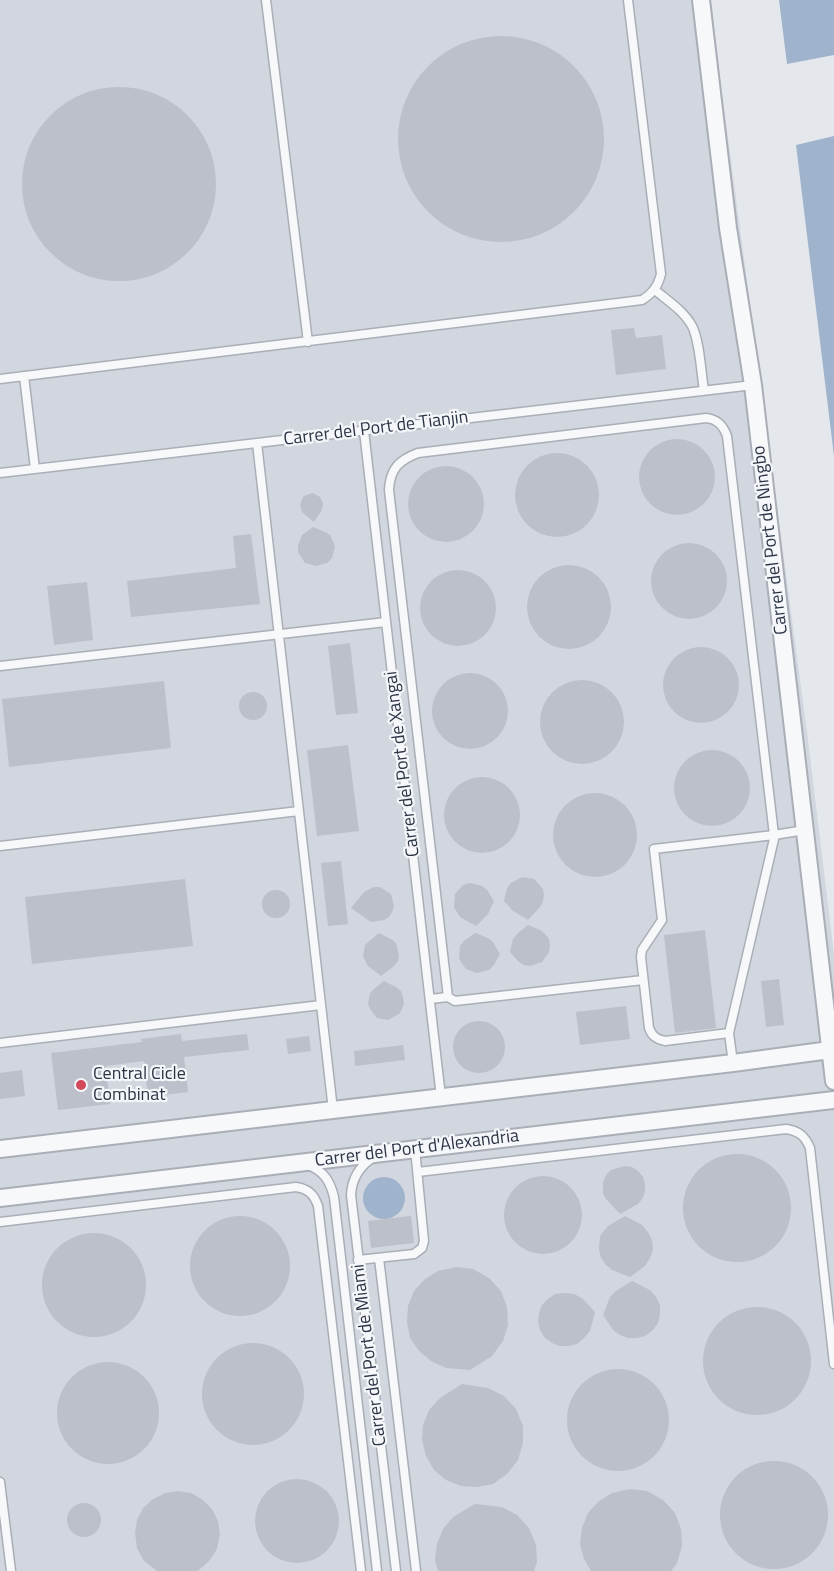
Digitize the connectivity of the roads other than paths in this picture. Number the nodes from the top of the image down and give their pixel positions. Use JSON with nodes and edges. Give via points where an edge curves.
{"nodes":[{"id":1,"x":266,"y":0,"type":"edge"},
{"id":2,"x":628,"y":0,"type":"edge"},
{"id":3,"x":701,"y":0,"type":"edge"},
{"id":4,"x":654,"y":290,"type":"junction"},
{"id":5,"x":308,"y":342,"type":"junction"},
{"id":6,"x":24,"y":376,"type":"junction"},
{"id":7,"x":0,"y":379,"type":"edge"},
{"id":8,"x":753,"y":385,"type":"junction"},
{"id":9,"x":704,"y":390,"type":"junction"},
{"id":10,"x":364,"y":431,"type":"junction"},
{"id":11,"x":257,"y":443,"type":"junction"},
{"id":12,"x":35,"y":469,"type":"junction"},
{"id":13,"x":0,"y":473,"type":"edge"},
{"id":14,"x":386,"y":622,"type":"junction"},
{"id":15,"x":279,"y":634,"type":"junction"},
{"id":16,"x":0,"y":666,"type":"edge"},
{"id":17,"x":299,"y":811,"type":"junction"},
{"id":18,"x":804,"y":830,"type":"junction"},
{"id":19,"x":774,"y":835,"type":"junction"},
{"id":20,"x":0,"y":846,"type":"edge"},
{"id":21,"x":643,"y":980,"type":"junction"},
{"id":22,"x":447,"y":997,"type":"junction"},
{"id":23,"x":430,"y":999,"type":"junction"},
{"id":24,"x":321,"y":1005,"type":"junction"},
{"id":25,"x":729,"y":1032,"type":"junction"},
{"id":26,"x":0,"y":1043,"type":"edge"},
{"id":27,"x":830,"y":1050,"type":"junction"},
{"id":28,"x":733,"y":1063,"type":"junction"},
{"id":29,"x":834,"y":1081,"type":"edge"},
{"id":30,"x":441,"y":1097,"type":"junction"},
{"id":31,"x":834,"y":1100,"type":"edge"},
{"id":32,"x":333,"y":1111,"type":"junction"},
{"id":33,"x":0,"y":1149,"type":"edge"},
{"id":34,"x":415,"y":1149,"type":"junction"},
{"id":35,"x":383,"y":1153,"type":"junction"},
{"id":36,"x":295,"y":1163,"type":"junction"},
{"id":37,"x":417,"y":1172,"type":"junction"},
{"id":38,"x":0,"y":1198,"type":"edge"},
{"id":39,"x":0,"y":1222,"type":"edge"},
{"id":40,"x":379,"y":1258,"type":"junction"},
{"id":41,"x":358,"y":1260,"type":"junction"},
{"id":42,"x":834,"y":1364,"type":"edge"},
{"id":43,"x":0,"y":1482,"type":"edge"},
{"id":44,"x":0,"y":1488,"type":"edge"},
{"id":45,"x":11,"y":1571,"type":"edge"},
{"id":46,"x":361,"y":1571,"type":"edge"},
{"id":47,"x":377,"y":1571,"type":"edge"},
{"id":48,"x":396,"y":1571,"type":"edge"},
{"id":49,"x":416,"y":1571,"type":"edge"}],
"edges":[{"from":1,"to":5,"type":"lane"},
{"from":2,"to":4,"type":"lane","via":[[661,274]]},
{"from":3,"to":8,"type":"street","name":"Carrer del Port de Ningbo","via":[[728,228]]},
{"from":4,"to":5,"type":"lane","via":[[642,300],[630,302]]},
{"from":4,"to":9,"type":"lane","via":[[693,327]]},
{"from":5,"to":6,"type":"lane"},
{"from":6,"to":7,"type":"lane"},
{"from":6,"to":12,"type":"lane"},
{"from":8,"to":9,"type":"lane","name":"Carrer del Port de Tianjin"},
{"from":8,"to":18,"type":"street","name":"Carrer del Port de Ningbo"},
{"from":9,"to":10,"type":"lane","name":"Carrer del Port de Tianjin"},
{"from":10,"to":11,"type":"lane","name":"Carrer del Port de Tianjin"},
{"from":10,"to":14,"type":"lane","name":"Carrer del Port de Xangai"},
{"from":11,"to":12,"type":"lane","name":"Carrer del Port de Tianjin"},
{"from":11,"to":15,"type":"lane"},
{"from":12,"to":13,"type":"lane","name":"Carrer del Port de Tianjin"},
{"from":14,"to":15,"type":"lane"},
{"from":14,"to":23,"type":"lane","name":"Carrer del Port de Xangai"},
{"from":15,"to":16,"type":"lane"},
{"from":15,"to":17,"type":"lane"},
{"from":17,"to":20,"type":"lane"},
{"from":17,"to":24,"type":"lane"},
{"from":18,"to":19,"type":"lane"},
{"from":18,"to":27,"type":"street","name":"Carrer del Port de Ningbo"},
{"from":19,"to":21,"type":"lane","via":[[654,849],[662,920],[641,954]]},
{"from":19,"to":22,"type":"lane","via":[[724,428],[706,418],[408,457],[393,471],[389,490]]},
{"from":19,"to":25,"type":"lane"},
{"from":21,"to":22,"type":"lane","via":[[455,1001]]},
{"from":21,"to":25,"type":"lane","via":[[653,1037],[664,1041]]},
{"from":22,"to":23,"type":"lane"},
{"from":23,"to":30,"type":"lane","name":"Carrer del Port de Xangai"},
{"from":24,"to":26,"type":"lane"},
{"from":24,"to":32,"type":"lane"},
{"from":25,"to":28,"type":"lane"},
{"from":27,"to":28,"type":"street"},
{"from":27,"to":29,"type":"street","name":"Carrer del Port de Ningbo"},
{"from":28,"to":30,"type":"street"},
{"from":30,"to":32,"type":"street"},
{"from":31,"to":34,"type":"street","name":"Carrer del Port d'Alexandria"},
{"from":32,"to":33,"type":"street"},
{"from":34,"to":35,"type":"street","name":"Carrer del Port d'Alexandria"},
{"from":34,"to":37,"type":"lane"},
{"from":35,"to":36,"type":"street","name":"Carrer del Port d'Alexandria"},
{"from":35,"to":41,"type":"lane","name":"Carrer del Port de Miami","via":[[362,1166],[351,1184]]},
{"from":36,"to":38,"type":"street","name":"Carrer del Port d'Alexandria"},
{"from":36,"to":47,"type":"lane","name":"Carrer del Port de Miami","via":[[323,1173],[334,1197]]},
{"from":37,"to":40,"type":"lane","via":[[424,1245],[414,1254]]},
{"from":37,"to":42,"type":"lane","via":[[775,1131],[802,1134],[810,1148]]},
{"from":39,"to":46,"type":"lane","via":[[296,1187],[310,1192],[318,1206]]},
{"from":40,"to":41,"type":"lane"},
{"from":40,"to":49,"type":"lane"},
{"from":41,"to":48,"type":"lane","name":"Carrer del Port de Miami"},
{"from":43,"to":44,"type":"lane"},
{"from":44,"to":45,"type":"lane"}]}
